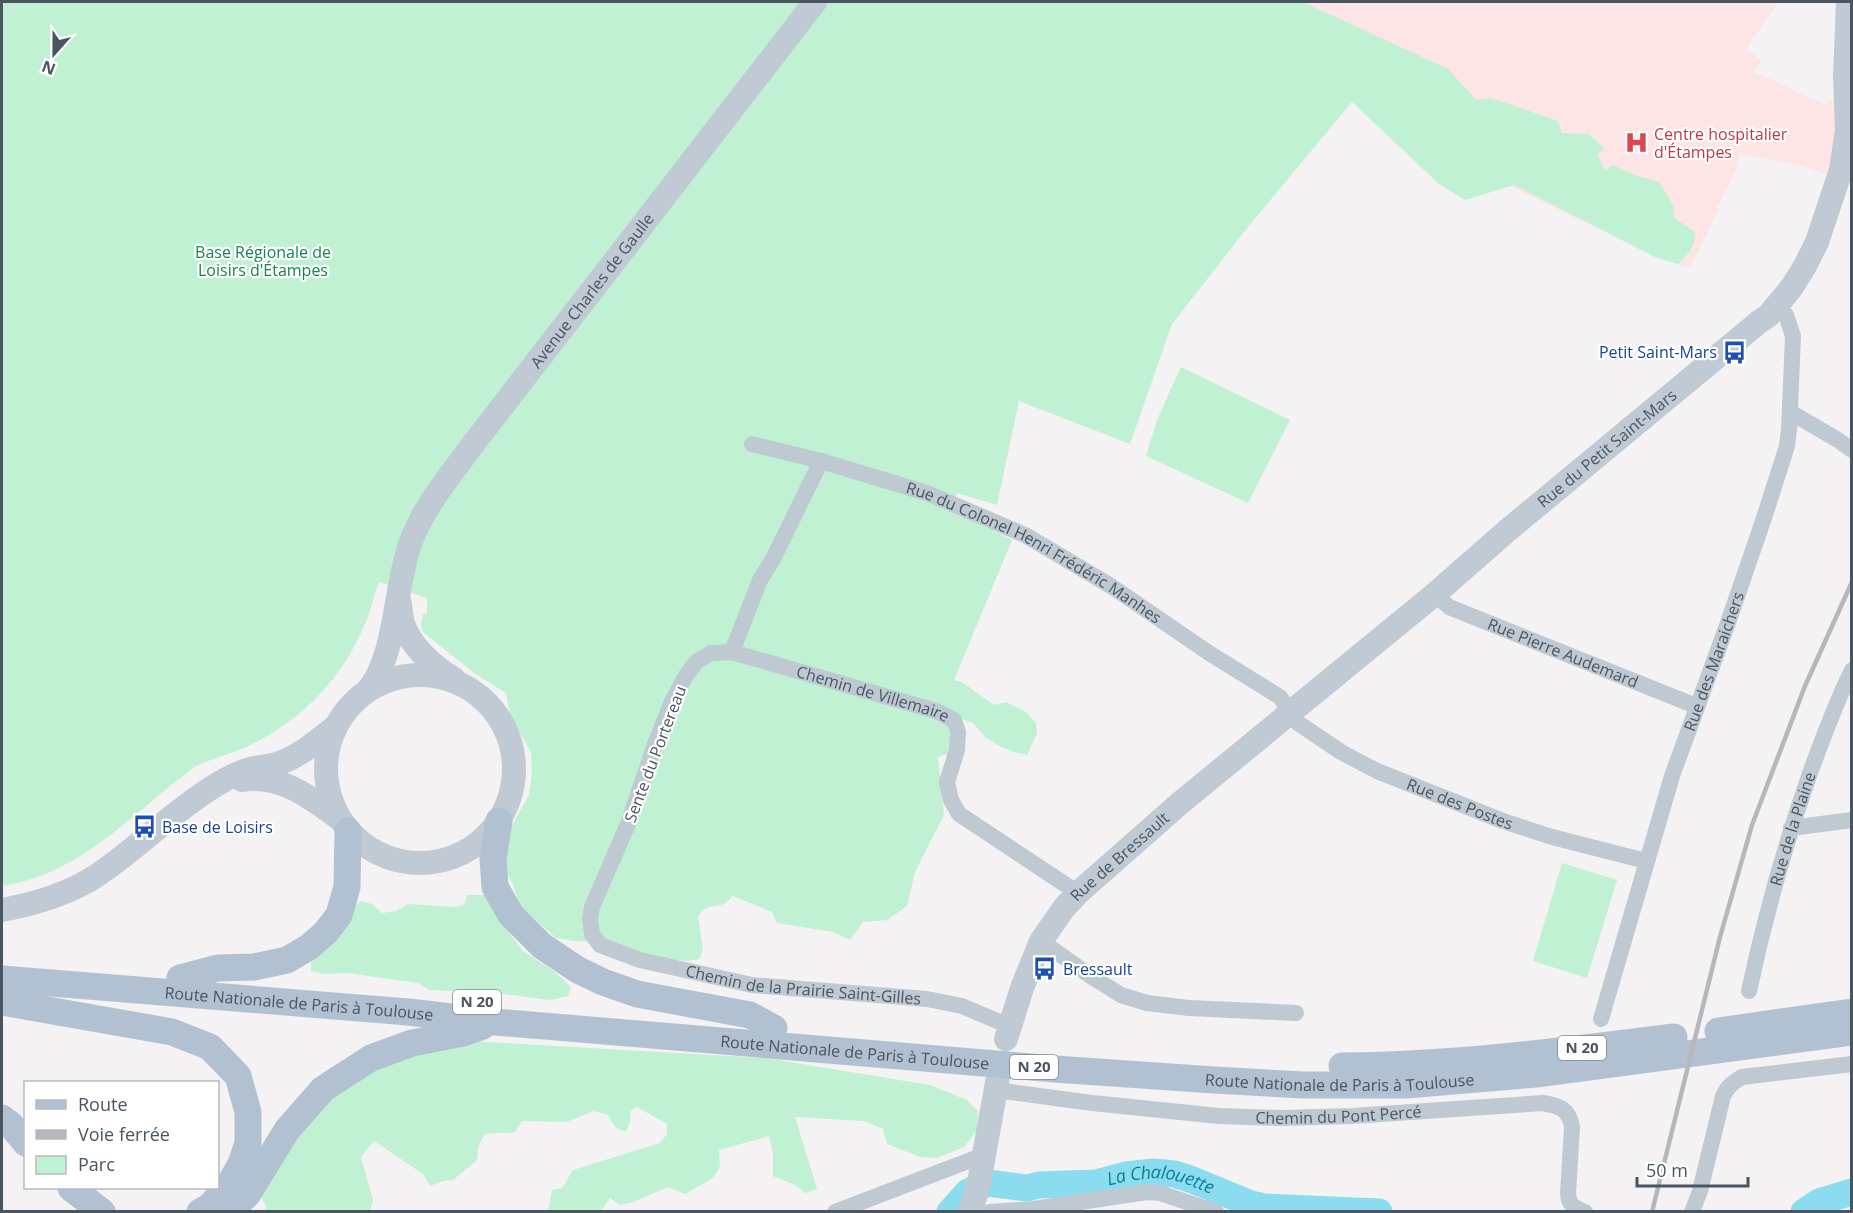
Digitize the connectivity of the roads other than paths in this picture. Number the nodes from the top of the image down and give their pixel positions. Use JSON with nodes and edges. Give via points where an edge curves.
{"nodes":[{"id":1,"x":815,"y":2,"type":"edge"},
{"id":2,"x":1848,"y":2,"type":"edge"},
{"id":3,"x":1849,"y":130,"type":"edge"},
{"id":4,"x":1776,"y":305,"type":"junction"},
{"id":5,"x":1790,"y":412,"type":"junction"},
{"id":6,"x":752,"y":444,"type":"dead end"},
{"id":7,"x":1851,"y":450,"type":"edge"},
{"id":8,"x":821,"y":461,"type":"junction"},
{"id":9,"x":1435,"y":594,"type":"junction"},
{"id":10,"x":398,"y":595,"type":"junction"},
{"id":11,"x":732,"y":652,"type":"junction"},
{"id":12,"x":1851,"y":670,"type":"edge"},
{"id":13,"x":462,"y":685,"type":"junction"},
{"id":14,"x":368,"y":690,"type":"junction"},
{"id":15,"x":1696,"y":706,"type":"junction"},
{"id":16,"x":1289,"y":713,"type":"junction"},
{"id":17,"x":335,"y":727,"type":"junction"},
{"id":18,"x":219,"y":783,"type":"junction"},
{"id":19,"x":1851,"y":820,"type":"edge"},
{"id":20,"x":499,"y":821,"type":"junction"},
{"id":21,"x":343,"y":824,"type":"junction"},
{"id":22,"x":1791,"y":828,"type":"junction"},
{"id":23,"x":1646,"y":861,"type":"junction"},
{"id":24,"x":1078,"y":893,"type":"junction"},
{"id":25,"x":2,"y":910,"type":"edge"},
{"id":26,"x":1041,"y":941,"type":"junction"},
{"id":27,"x":600,"y":945,"type":"joint"},
{"id":28,"x":2,"y":963,"type":"edge"},
{"id":29,"x":180,"y":978,"type":"junction"},
{"id":30,"x":2,"y":979,"type":"edge"},
{"id":31,"x":1749,"y":991,"type":"dead end"},
{"id":32,"x":2,"y":1002,"type":"edge"},
{"id":33,"x":1851,"y":1012,"type":"edge"},
{"id":34,"x":1296,"y":1013,"type":"dead end"},
{"id":35,"x":1601,"y":1019,"type":"dead end"},
{"id":36,"x":495,"y":1022,"type":"junction"},
{"id":37,"x":774,"y":1028,"type":"junction"},
{"id":38,"x":1851,"y":1032,"type":"edge"},
{"id":39,"x":1007,"y":1033,"type":"joint"},
{"id":40,"x":1851,"y":1064,"type":"edge"},
{"id":41,"x":997,"y":1083,"type":"joint"},
{"id":42,"x":2,"y":1118,"type":"edge"},
{"id":43,"x":24,"y":1141,"type":"edge"},
{"id":44,"x":982,"y":1166,"type":"junction"},
{"id":45,"x":58,"y":1189,"type":"edge"},
{"id":46,"x":72,"y":1189,"type":"edge"},
{"id":47,"x":1097,"y":1205,"type":"edge"},
{"id":48,"x":978,"y":1208,"type":"edge"},
{"id":49,"x":73,"y":1212,"type":"edge"},
{"id":50,"x":102,"y":1212,"type":"edge"},
{"id":51,"x":200,"y":1212,"type":"edge"},
{"id":52,"x":228,"y":1212,"type":"edge"},
{"id":53,"x":835,"y":1212,"type":"edge"},
{"id":54,"x":1216,"y":1212,"type":"edge"},
{"id":55,"x":1585,"y":1212,"type":"edge"},
{"id":56,"x":1692,"y":1212,"type":"edge"}],
"edges":[{"from":1,"to":10,"type":"main road","name":"Avenue Charles de Gaulle","via":[[427,509],[411,543]]},
{"from":2,"to":3,"type":"main road","name":"Rue du Petit Saint-Mars","via":[[1845,76]]},
{"from":3,"to":4,"type":"main road","name":"Rue du Petit Saint-Mars","via":[[1842,170],[1817,242],[1797,280]]},
{"from":4,"to":5,"type":"street","name":"Rue des Maraichers","via":[[1786,315],[1793,336]]},
{"from":4,"to":9,"type":"main road","name":"Rue du Petit Saint-Mars","via":[[1768,316]]},
{"from":5,"to":7,"type":"street"},
{"from":5,"to":15,"type":"street","name":"Rue des Maraichers","via":[[1782,464]]},
{"from":6,"to":8,"type":"street","name":"Rue du Colonel Henri Frédéric Manhes"},
{"from":8,"to":11,"type":"street","via":[[760,580]]},
{"from":8,"to":16,"type":"street","name":"Rue du Colonel Henri Frédéric Manhes","via":[[927,493],[1026,535],[1280,697]]},
{"from":9,"to":15,"type":"street","name":"Rue Pierre Audemard","via":[[1449,607]]},
{"from":9,"to":16,"type":"main road","name":"Rue du Petit Saint-Mars"},
{"from":10,"to":13,"type":"main road","name":"Avenue Charles de Gaulle","via":[[403,623],[418,648]]},
{"from":10,"to":14,"type":"main road","name":"Avenue Charles de Gaulle","via":[[385,658]]},
{"from":11,"to":24,"type":"street","name":"Chemin de Villemaire","via":[[936,711],[954,720],[957,750],[947,782],[959,814]]},
{"from":11,"to":27,"type":"street","name":"Sente du Portereau","via":[[711,653],[696,662],[671,704],[628,824],[592,907],[592,934]]},
{"from":12,"to":22,"type":"street","name":"Rue de la Plaine","via":[[1836,701]]},
{"from":13,"to":14,"type":"main road","via":[[436,676],[407,676]]},
{"from":13,"to":20,"type":"main road","via":[[495,712],[512,748],[512,789]]},
{"from":14,"to":17,"type":"main road"},
{"from":15,"to":23,"type":"street","name":"Rue des Maraichers"},
{"from":16,"to":23,"type":"street","name":"Rue des Postes","via":[[1306,729],[1377,771],[1503,821]]},
{"from":16,"to":24,"type":"main road","name":"Rue de Bressault"},
{"from":17,"to":18,"type":"main road","via":[[287,759]]},
{"from":17,"to":21,"type":"main road","via":[[325,760],[325,776],[331,803]]},
{"from":18,"to":21,"type":"main road","via":[[274,781],[303,792]]},
{"from":18,"to":25,"type":"main road","via":[[187,803],[95,877],[42,901]]},
{"from":19,"to":22,"type":"street"},
{"from":20,"to":21,"type":"main road","via":[[469,850],[421,864],[395,861],[370,850]]},
{"from":20,"to":37,"type":"main road","via":[[493,860],[495,887],[511,915],[542,946],[603,982],[637,994],[750,1015]]},
{"from":21,"to":29,"type":"main road","via":[[347,888],[339,915],[326,932],[287,960],[254,967],[218,968]]},
{"from":22,"to":31,"type":"street","name":"Rue de la Plaine","via":[[1770,897]]},
{"from":23,"to":35,"type":"street","name":"Rue des Maraichers"},
{"from":24,"to":26,"type":"main road","name":"Rue de Bressault"},
{"from":26,"to":34,"type":"street","via":[[1121,995],[1147,1003]]},
{"from":26,"to":39,"type":"main road","name":"Rue de Bressault"},
{"from":27,"to":39,"type":"street","name":"Chemin de la Prairie Saint-Gilles","via":[[640,960],[752,986],[927,999],[962,1006]]},
{"from":28,"to":29,"type":"main road","name":"Route Nationale de Paris à Toulouse","number":"N 20"},
{"from":29,"to":37,"type":"main road","name":"Route Nationale de Paris à Toulouse","number":"N 20"},
{"from":30,"to":36,"type":"main road","name":"Route Nationale de Paris à Toulouse","number":"N 20"},
{"from":32,"to":51,"type":"main road","via":[[172,1032],[210,1047],[238,1076],[248,1112],[248,1143],[228,1187]]},
{"from":33,"to":37,"type":"main road","name":"Route Nationale de Paris à Toulouse","number":"N 20","via":[[1534,1054],[1406,1065],[1323,1067],[1203,1064]]},
{"from":36,"to":38,"type":"main road","name":"Route Nationale de Paris à Toulouse","number":"N 20","via":[[1214,1080],[1406,1085],[1536,1074]]},
{"from":36,"to":52,"type":"main road","via":[[371,1058],[323,1089],[287,1130],[248,1195]]},
{"from":40,"to":56,"type":"street","via":[[1742,1077],[1733,1082],[1723,1096]]},
{"from":41,"to":44,"type":"main road"},
{"from":41,"to":55,"type":"street","name":"Chemin du Pont Percé","via":[[1092,1103],[1219,1116],[1352,1116],[1554,1105],[1563,1109],[1572,1127],[1569,1203]]},
{"from":42,"to":43,"type":"main road"},
{"from":44,"to":48,"type":"main road"},
{"from":44,"to":53,"type":"street"},
{"from":45,"to":49,"type":"main road"},
{"from":46,"to":50,"type":"main road"},
{"from":47,"to":48,"type":"street"},
{"from":47,"to":54,"type":"street","via":[[1147,1192]]}]}
